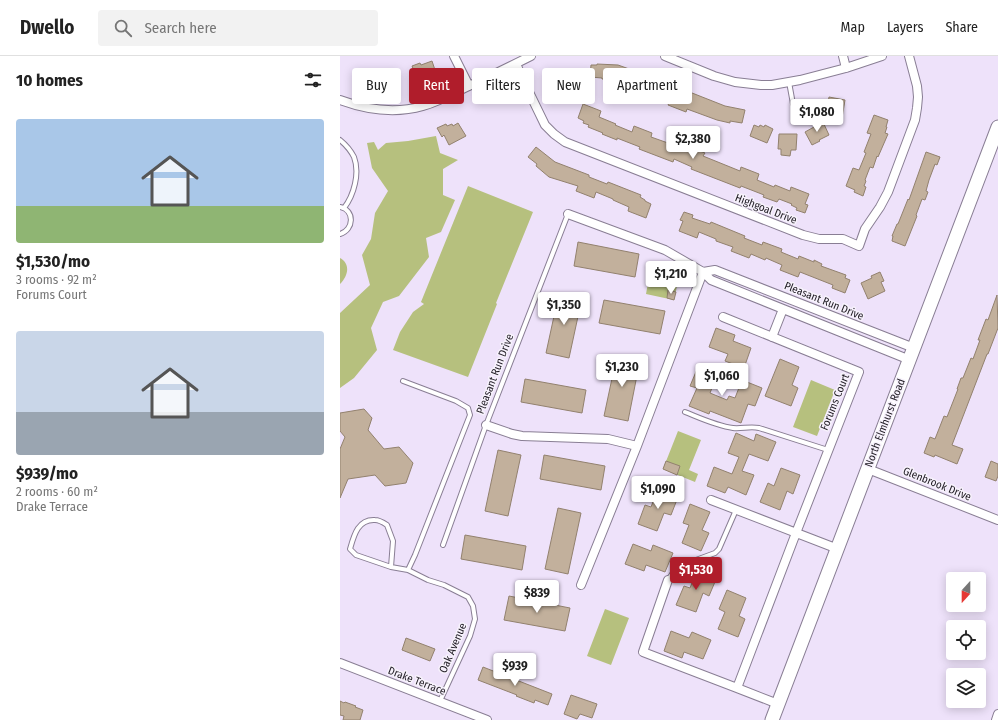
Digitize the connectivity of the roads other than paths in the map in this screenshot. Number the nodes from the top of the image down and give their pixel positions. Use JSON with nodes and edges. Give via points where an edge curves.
{"nodes":[{"id":1,"x":454,"y":56,"type":"edge"},
{"id":2,"x":531,"y":56,"type":"edge"},
{"id":3,"x":664,"y":56,"type":"edge"},
{"id":4,"x":843,"y":56,"type":"edge"},
{"id":5,"x":882,"y":56,"type":"edge"},
{"id":6,"x":909,"y":56,"type":"edge"},
{"id":7,"x":516,"y":64,"type":"junction"},
{"id":8,"x":846,"y":68,"type":"junction"},
{"id":9,"x":788,"y":82,"type":"junction"},
{"id":10,"x":469,"y":86,"type":"junction"},
{"id":11,"x":340,"y":100,"type":"edge"},
{"id":12,"x":793,"y":104,"type":"dead end"},
{"id":13,"x":998,"y":127,"type":"edge"},
{"id":14,"x":340,"y":140,"type":"edge"},
{"id":15,"x":342,"y":208,"type":"edge"},
{"id":16,"x":568,"y":214,"type":"joint"},
{"id":17,"x":340,"y":234,"type":"edge"},
{"id":18,"x":703,"y":272,"type":"junction"},
{"id":19,"x":782,"y":309,"type":"junction"},
{"id":20,"x":723,"y":317,"type":"dead end"},
{"id":21,"x":772,"y":337,"type":"junction"},
{"id":22,"x":912,"y":354,"type":"junction"},
{"id":23,"x":402,"y":380,"type":"dead end"},
{"id":24,"x":685,"y":412,"type":"dead end"},
{"id":25,"x":486,"y":425,"type":"junction"},
{"id":26,"x":637,"y":446,"type":"junction"},
{"id":27,"x":828,"y":450,"type":"junction"},
{"id":28,"x":868,"y":469,"type":"junction"},
{"id":29,"x":711,"y":500,"type":"dead end"},
{"id":30,"x":736,"y":510,"type":"junction"},
{"id":31,"x":998,"y":520,"type":"edge"},
{"id":32,"x":796,"y":533,"type":"junction"},
{"id":33,"x":443,"y":545,"type":"dead end"},
{"id":34,"x":838,"y":549,"type":"junction"},
{"id":35,"x":391,"y":567,"type":"junction"},
{"id":36,"x":408,"y":570,"type":"junction"},
{"id":37,"x":668,"y":580,"type":"joint"},
{"id":38,"x":581,"y":585,"type":"dead end"},
{"id":39,"x":340,"y":663,"type":"edge"},
{"id":40,"x":737,"y":688,"type":"junction"},
{"id":41,"x":440,"y":702,"type":"junction"},
{"id":42,"x":778,"y":704,"type":"junction"},
{"id":43,"x":998,"y":714,"type":"edge"},
{"id":44,"x":486,"y":720,"type":"edge"},
{"id":45,"x":772,"y":720,"type":"edge"},
{"id":46,"x":996,"y":720,"type":"edge"}],
"edges":[{"from":1,"to":10,"type":"street"},
{"from":2,"to":7,"type":"street"},
{"from":3,"to":9,"type":"street","via":[[735,82],[772,85]]},
{"from":4,"to":8,"type":"street"},
{"from":5,"to":8,"type":"street"},
{"from":6,"to":7,"type":"street","name":"Highgoal Drive","via":[[917,86],[918,108],[888,192],[865,229],[859,246],[843,239],[819,239],[804,235],[565,142],[545,124]]},
{"from":7,"to":10,"type":"street"},
{"from":8,"to":9,"type":"street"},
{"from":9,"to":12,"type":"lane"},
{"from":10,"to":11,"type":"street","via":[[423,106],[397,110],[363,107]]},
{"from":13,"to":22,"type":"main road","name":"North Elmhurst Road"},
{"from":14,"to":15,"type":"lane","via":[[353,155],[356,167],[353,192],[348,203]]},
{"from":15,"to":17,"type":"lane","via":[[350,213],[351,220],[349,228]]},
{"from":16,"to":18,"type":"street","name":"Pleasant Run Drive","via":[[665,250]]},
{"from":16,"to":25,"type":"lane","name":"Pleasant Run Drive"},
{"from":18,"to":19,"type":"street","name":"Pleasant Run Drive","via":[[711,280]]},
{"from":18,"to":22,"type":"street","name":"Pleasant Run Drive","via":[[715,270]]},
{"from":18,"to":26,"type":"street"},
{"from":19,"to":21,"type":"street"},
{"from":19,"to":22,"type":"street","name":"Pleasant Run Drive"},
{"from":20,"to":21,"type":"street","name":"Forums Court"},
{"from":21,"to":27,"type":"street","name":"Forums Court","via":[[859,372]]},
{"from":22,"to":28,"type":"main road","name":"North Elmhurst Road"},
{"from":23,"to":36,"type":"lane","via":[[459,403],[468,408],[470,415]]},
{"from":24,"to":27,"type":"lane","via":[[724,426],[759,428]]},
{"from":25,"to":26,"type":"street","via":[[522,436],[608,439]]},
{"from":25,"to":33,"type":"lane","name":"Pleasant Run Drive"},
{"from":26,"to":38,"type":"street"},
{"from":27,"to":32,"type":"street","name":"Forums Court"},
{"from":28,"to":31,"type":"street","name":"Glenbrook Drive"},
{"from":28,"to":34,"type":"main road","name":"North Elmhurst Road"},
{"from":29,"to":30,"type":"street"},
{"from":30,"to":32,"type":"street"},
{"from":30,"to":37,"type":"lane","via":[[719,549],[715,553],[677,567]]},
{"from":32,"to":34,"type":"street"},
{"from":32,"to":40,"type":"street","name":"Forums Court"},
{"from":34,"to":42,"type":"main road","name":"North Elmhurst Road"},
{"from":35,"to":35,"type":"lane","via":[[393,541],[387,524],[376,519],[364,522],[355,532],[350,549],[356,555]]},
{"from":35,"to":36,"type":"lane"},
{"from":36,"to":41,"type":"lane","name":"Oak Avenue","via":[[468,597],[473,606],[475,620],[470,636]]},
{"from":37,"to":40,"type":"street","via":[[643,652]]},
{"from":39,"to":41,"type":"street","name":"Drake Terrace"},
{"from":40,"to":42,"type":"street"},
{"from":41,"to":44,"type":"street","name":"Drake Terrace"},
{"from":42,"to":45,"type":"main road","name":"North Elmhurst Road"},
{"from":43,"to":46,"type":"street"}]}
